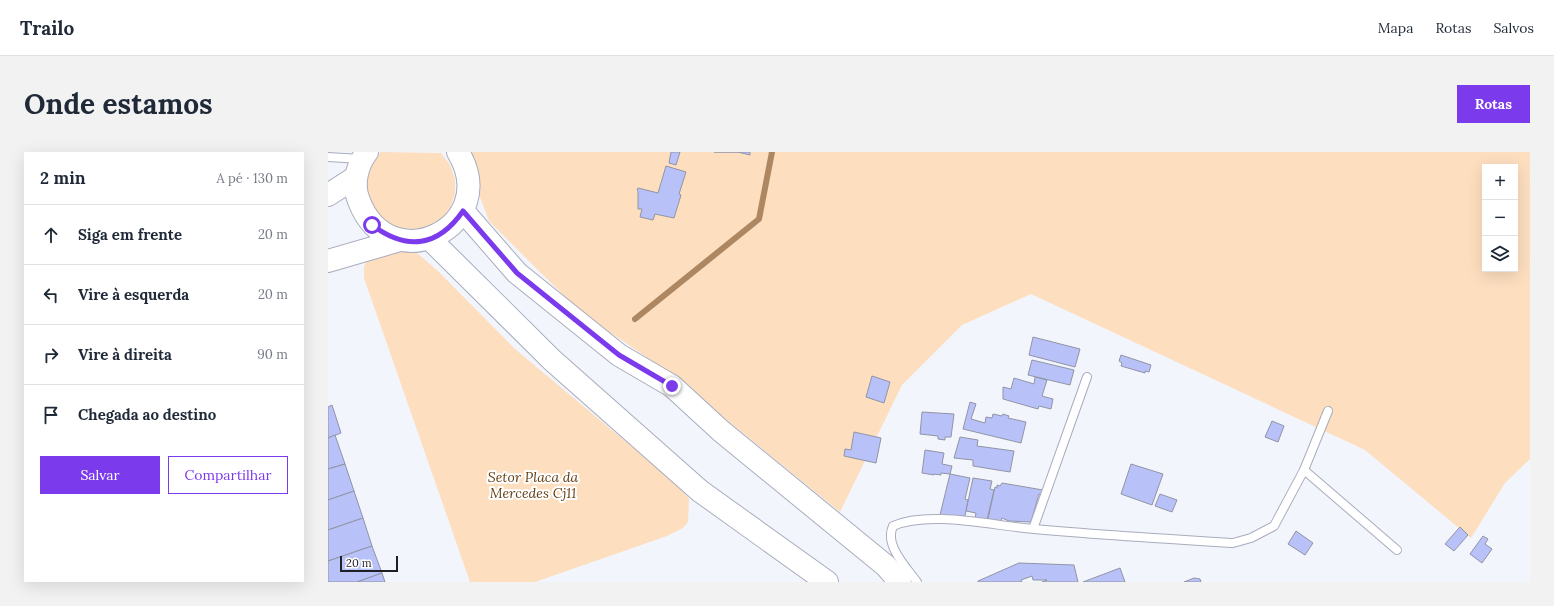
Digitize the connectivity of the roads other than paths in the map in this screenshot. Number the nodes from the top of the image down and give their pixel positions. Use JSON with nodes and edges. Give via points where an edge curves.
{"nodes":[{"id":1,"x":458,"y":152,"type":"edge"},
{"id":2,"x":328,"y":157,"type":"edge"},
{"id":3,"x":361,"y":163,"type":"edge"},
{"id":4,"x":328,"y":195,"type":"edge"},
{"id":5,"x":463,"y":211,"type":"junction"},
{"id":6,"x":430,"y":239,"type":"junction"},
{"id":7,"x":400,"y":240,"type":"junction"},
{"id":8,"x":328,"y":261,"type":"edge"},
{"id":9,"x":1087,"y":376,"type":"dead end"},
{"id":10,"x":1328,"y":411,"type":"dead end"},
{"id":11,"x":1304,"y":470,"type":"junction"},
{"id":12,"x":1033,"y":529,"type":"junction"},
{"id":13,"x":1397,"y":550,"type":"dead end"},
{"id":14,"x":827,"y":582,"type":"edge"},
{"id":15,"x":900,"y":582,"type":"edge"},
{"id":16,"x":917,"y":582,"type":"edge"}],
"edges":[{"from":1,"to":5,"type":"street","via":[[465,162],[469,179]]},
{"from":2,"to":3,"type":"lane"},
{"from":3,"to":4,"type":"street"},
{"from":3,"to":7,"type":"street","via":[[357,197],[366,216],[372,225],[385,235]]},
{"from":5,"to":6,"type":"street","via":[[454,223]]},
{"from":5,"to":15,"type":"street","via":[[517,273],[619,355],[672,386],[721,431],[886,566]]},
{"from":6,"to":7,"type":"street","via":[[416,242]]},
{"from":6,"to":14,"type":"street","via":[[552,360],[700,492]]},
{"from":7,"to":8,"type":"street"},
{"from":9,"to":12,"type":"lane"},
{"from":10,"to":11,"type":"lane"},
{"from":11,"to":12,"type":"lane","via":[[1274,526],[1251,538],[1233,543]]},
{"from":11,"to":13,"type":"lane"},
{"from":12,"to":16,"type":"lane","via":[[959,520],[903,521],[893,526],[890,531],[891,541]]}]}
